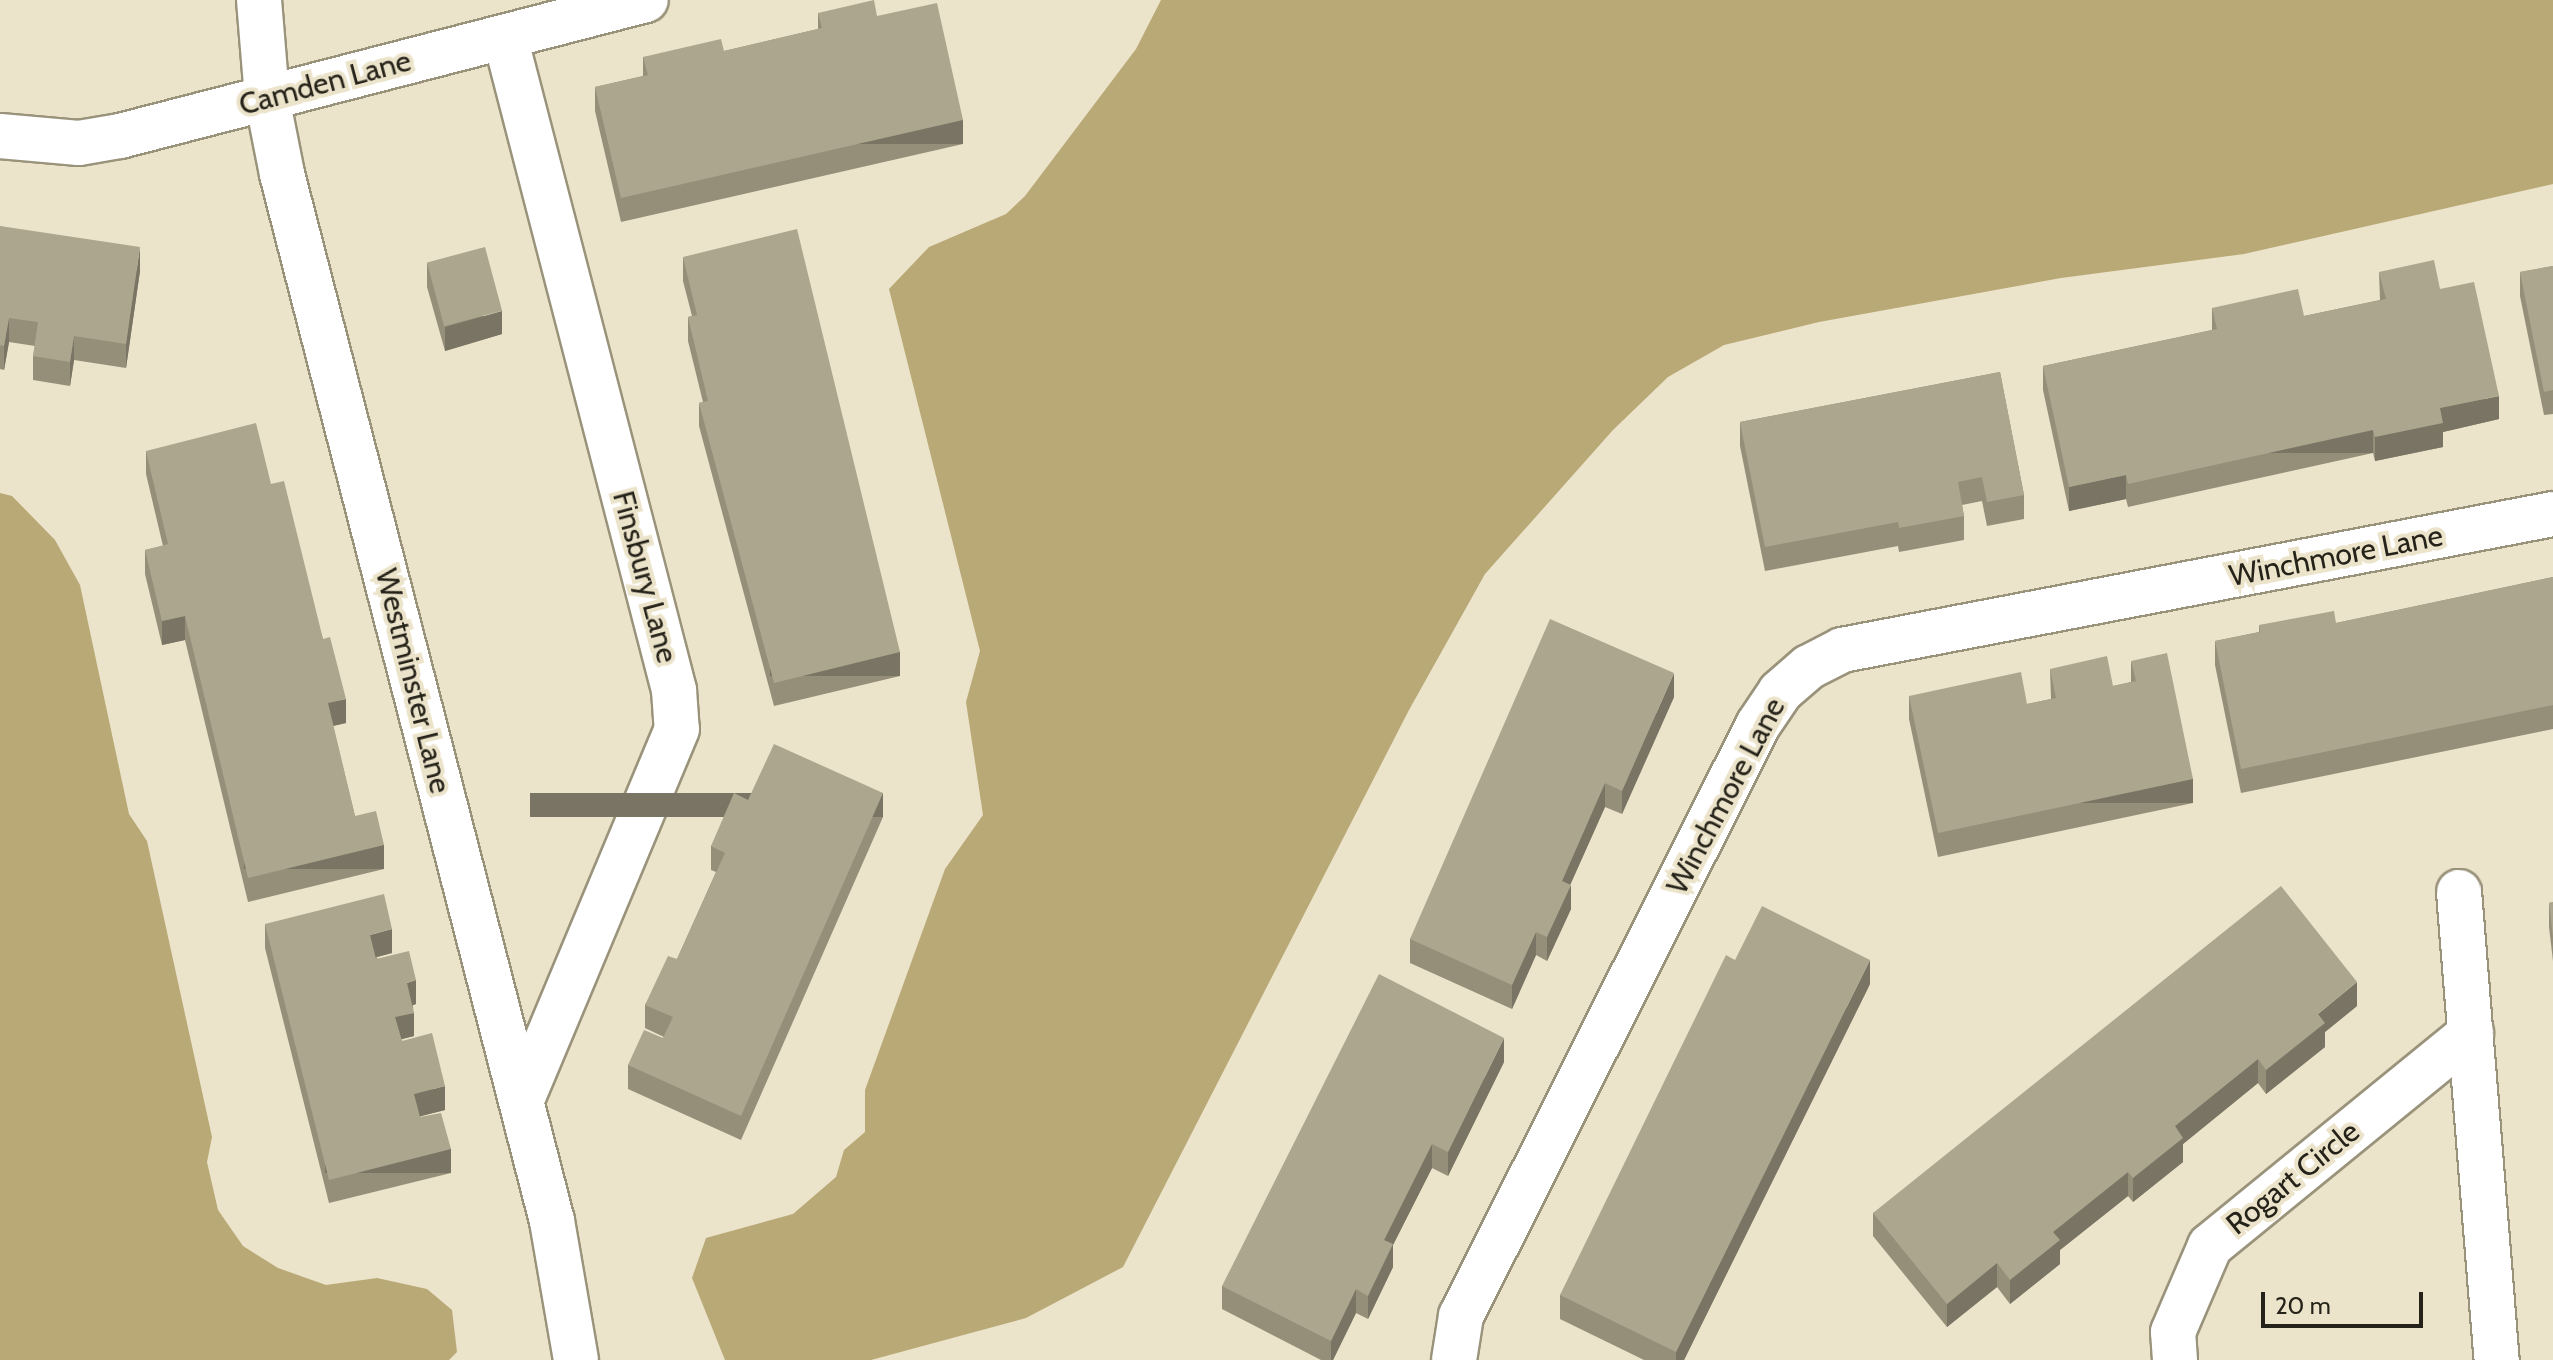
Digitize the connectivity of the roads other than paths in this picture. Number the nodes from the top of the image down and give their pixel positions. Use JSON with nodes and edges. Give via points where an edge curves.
{"nodes":[{"id":1,"x":259,"y":0,"type":"edge"},
{"id":2,"x":646,"y":0,"type":"edge"},
{"id":3,"x":505,"y":37,"type":"junction"},
{"id":4,"x":267,"y":98,"type":"junction"},
{"id":5,"x":0,"y":136,"type":"edge"},
{"id":6,"x":2553,"y":514,"type":"edge"},
{"id":7,"x":2459,"y":892,"type":"dead end"},
{"id":8,"x":2471,"y":1033,"type":"junction"},
{"id":9,"x":522,"y":1100,"type":"junction"},
{"id":10,"x":576,"y":1360,"type":"edge"},
{"id":11,"x":1454,"y":1360,"type":"edge"},
{"id":12,"x":2175,"y":1360,"type":"edge"},
{"id":13,"x":2497,"y":1360,"type":"edge"}],
"edges":[{"from":1,"to":4,"type":"street","name":"Westminster Lane"},
{"from":2,"to":3,"type":"street","name":"Camden Lane"},
{"from":3,"to":4,"type":"street","name":"Camden Lane"},
{"from":3,"to":9,"type":"street","name":"Finsbury Lane","via":[[674,690],[677,729]]},
{"from":4,"to":5,"type":"street","name":"Camden Lane","via":[[79,143]]},
{"from":4,"to":9,"type":"street","name":"Westminster Lane","via":[[282,174]]},
{"from":6,"to":11,"type":"street","name":"Winchmore Lane","via":[[1842,650],[1809,667],[1780,692],[1758,725],[1461,1316]]},
{"from":7,"to":8,"type":"street"},
{"from":8,"to":12,"type":"street","name":"Rogart Circle","via":[[2210,1246],[2173,1332]]},
{"from":8,"to":13,"type":"street"},
{"from":9,"to":10,"type":"street","name":"Westminster Lane","via":[[552,1221]]}]}
